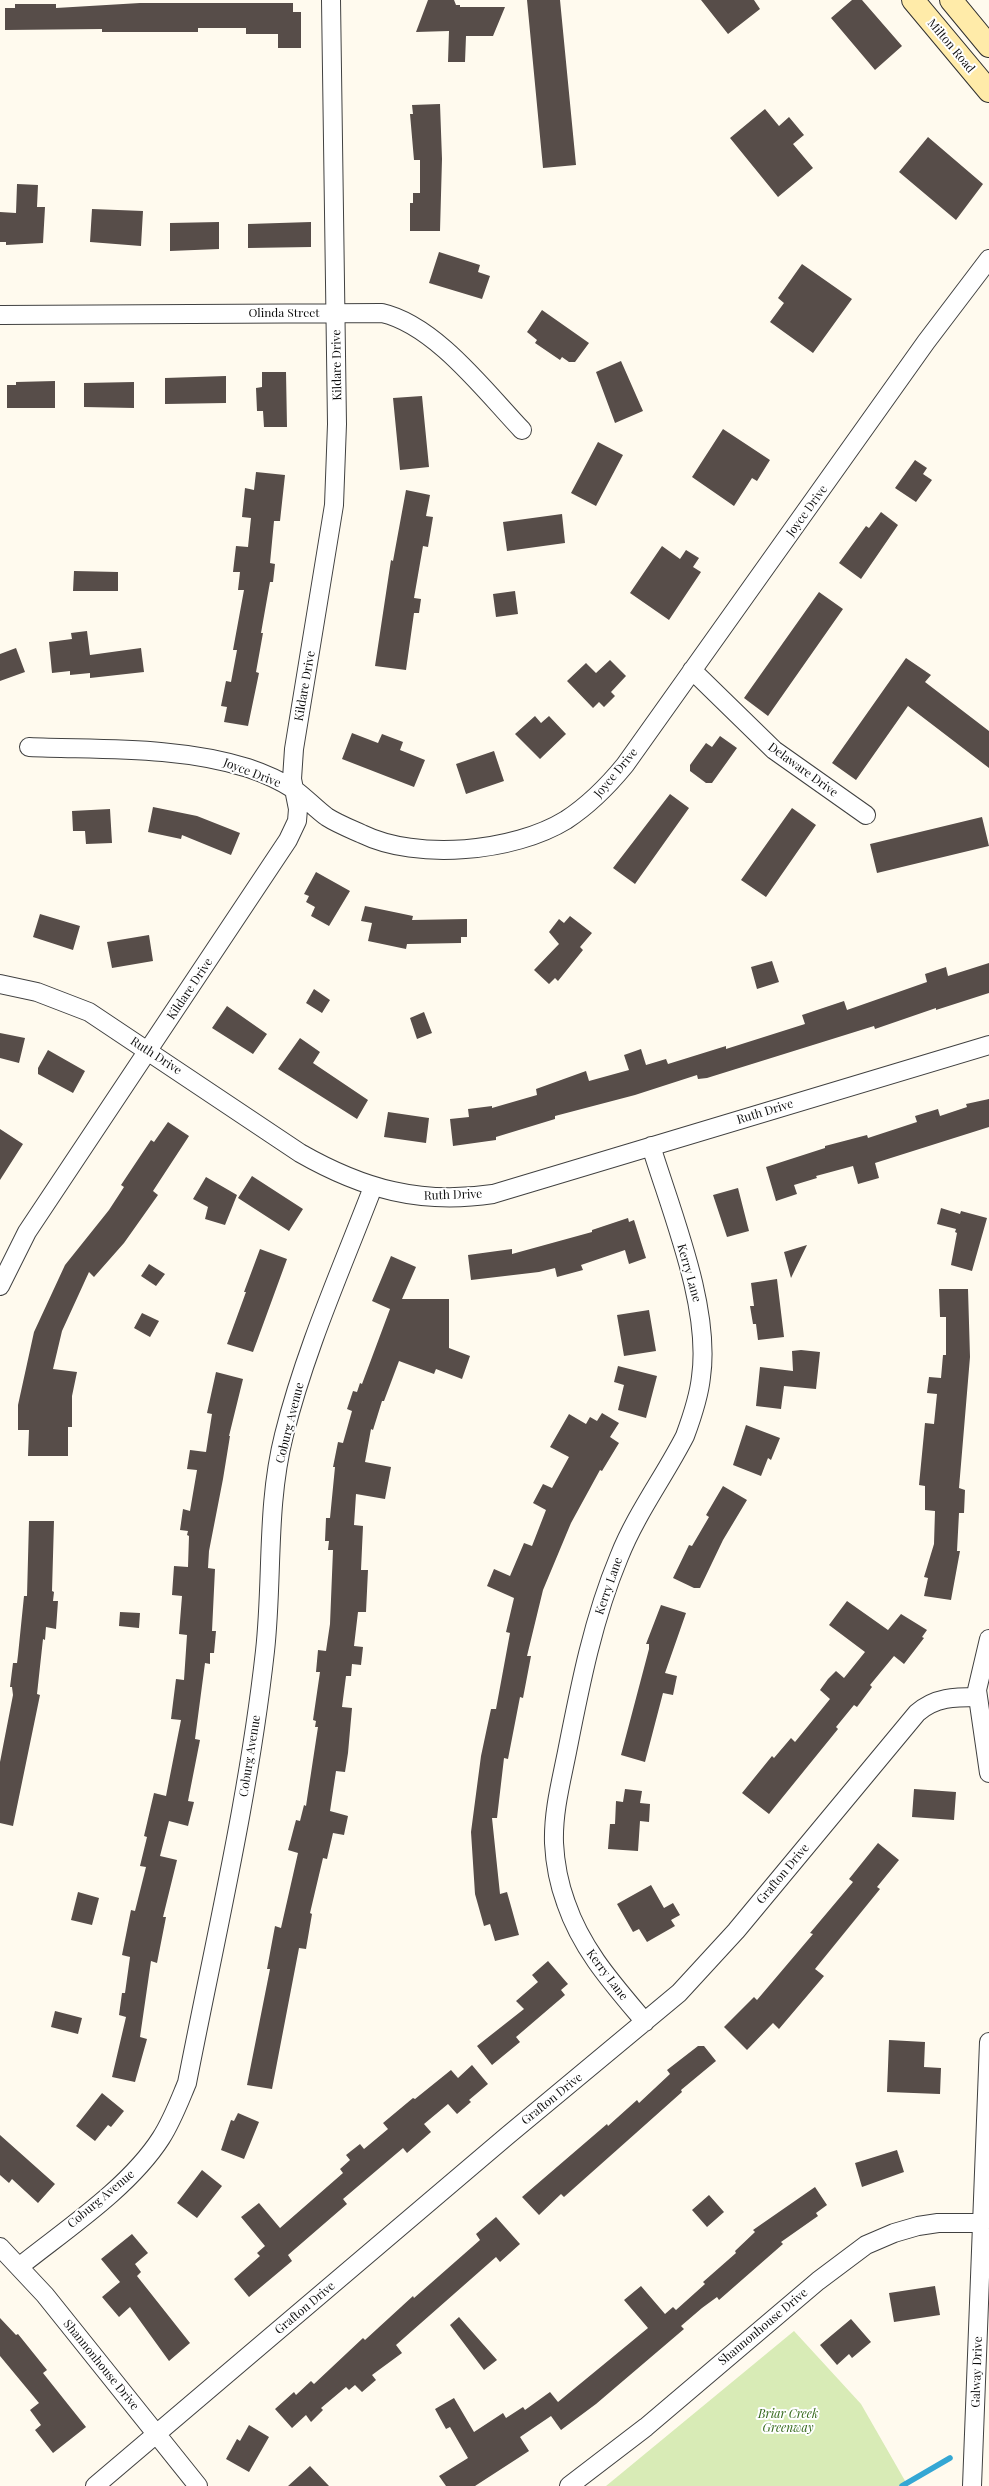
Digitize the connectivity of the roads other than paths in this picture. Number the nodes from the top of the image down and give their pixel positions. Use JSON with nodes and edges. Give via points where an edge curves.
{"nodes":[{"id":1,"x":331,"y":0,"type":"edge"},
{"id":2,"x":913,"y":0,"type":"edge"},
{"id":3,"x":951,"y":0,"type":"edge"},
{"id":4,"x":989,"y":46,"type":"edge"},
{"id":5,"x":989,"y":92,"type":"edge"},
{"id":6,"x":989,"y":259,"type":"edge"},
{"id":7,"x":336,"y":312,"type":"junction"},
{"id":8,"x":0,"y":315,"type":"edge"},
{"id":9,"x":522,"y":430,"type":"dead end"},
{"id":10,"x":692,"y":670,"type":"junction"},
{"id":11,"x":29,"y":747,"type":"dead end"},
{"id":12,"x":294,"y":790,"type":"junction"},
{"id":13,"x":866,"y":815,"type":"dead end"},
{"id":14,"x":0,"y":984,"type":"edge"},
{"id":15,"x":989,"y":1045,"type":"edge"},
{"id":16,"x":148,"y":1050,"type":"junction"},
{"id":17,"x":651,"y":1146,"type":"junction"},
{"id":18,"x":373,"y":1187,"type":"junction"},
{"id":19,"x":0,"y":1286,"type":"edge"},
{"id":20,"x":989,"y":1639,"type":"edge"},
{"id":21,"x":978,"y":1697,"type":"junction"},
{"id":22,"x":989,"y":1773,"type":"edge"},
{"id":23,"x":645,"y":2022,"type":"junction"},
{"id":24,"x":989,"y":2042,"type":"edge"},
{"id":25,"x":982,"y":2223,"type":"junction"},
{"id":26,"x":0,"y":2247,"type":"edge"},
{"id":27,"x":19,"y":2267,"type":"junction"},
{"id":28,"x":984,"y":2334,"type":"edge"},
{"id":29,"x":157,"y":2434,"type":"junction"},
{"id":30,"x":95,"y":2486,"type":"edge"},
{"id":31,"x":198,"y":2486,"type":"edge"},
{"id":32,"x":569,"y":2486,"type":"edge"},
{"id":33,"x":972,"y":2486,"type":"edge"}],
"edges":[{"from":1,"to":7,"type":"street","name":"Kildare Drive"},
{"from":2,"to":5,"type":"street","name":"Milton Road"},
{"from":3,"to":4,"type":"street"},
{"from":6,"to":10,"type":"street","name":"Joyce Drive","via":[[926,342]]},
{"from":7,"to":8,"type":"street","name":"Olinda Street"},
{"from":7,"to":9,"type":"street","name":"Olinda Street","via":[[382,313],[408,322],[431,337]]},
{"from":7,"to":12,"type":"street","name":"Kildare Drive","via":[[337,424],[334,505],[294,749]]},
{"from":10,"to":12,"type":"street","name":"Joyce Drive","via":[[609,785],[590,803],[564,821],[522,838],[462,850],[408,849],[364,835],[328,817]]},
{"from":10,"to":13,"type":"street","name":"Delaware Drive","via":[[774,750]]},
{"from":11,"to":12,"type":"street","name":"Joyce Drive","via":[[194,755],[248,769]]},
{"from":12,"to":16,"type":"street","name":"Kildare Drive","via":[[298,809],[297,822],[288,840]]},
{"from":14,"to":16,"type":"street","name":"Ruth Drive","via":[[37,992],[66,1002],[88,1012]]},
{"from":15,"to":17,"type":"street","name":"Ruth Drive"},
{"from":16,"to":18,"type":"street","name":"Ruth Drive","via":[[300,1153],[334,1172]]},
{"from":16,"to":19,"type":"street","name":"Kildare Drive","via":[[27,1232]]},
{"from":17,"to":18,"type":"street","name":"Ruth Drive","via":[[493,1194],[473,1197],[413,1196]]},
{"from":17,"to":23,"type":"street","name":"Kerry Lane","via":[[700,1314],[701,1377],[693,1416],[685,1436],[619,1556],[598,1618],[580,1684],[555,1814],[554,1842],[556,1865],[565,1902],[578,1934],[596,1964]]},
{"from":18,"to":27,"type":"street","name":"Coburg Avenue","via":[[297,1389],[284,1437],[272,1520],[265,1650],[248,1774],[187,2083],[161,2138],[137,2169]]},
{"from":20,"to":21,"type":"street","via":[[977,1690]]},
{"from":21,"to":22,"type":"street"},
{"from":21,"to":23,"type":"street","name":"Grafton Drive","via":[[947,1698],[933,1702],[917,1713],[698,1975]]},
{"from":23,"to":29,"type":"street","name":"Grafton Drive"},
{"from":24,"to":25,"type":"street","name":"Galway Drive"},
{"from":25,"to":28,"type":"street","name":"Galway Drive"},
{"from":25,"to":32,"type":"street","name":"Shannonhouse Drive","via":[[938,2223],[918,2226],[866,2245],[818,2280],[646,2427]]},
{"from":26,"to":27,"type":"street","name":"Shannonhouse Drive"},
{"from":27,"to":29,"type":"street","name":"Shannonhouse Drive","via":[[45,2295]]},
{"from":28,"to":33,"type":"street","name":"Galway Drive"},
{"from":29,"to":30,"type":"street","name":"Grafton Drive"},
{"from":29,"to":31,"type":"street","name":"Shannonhouse Drive"}]}
